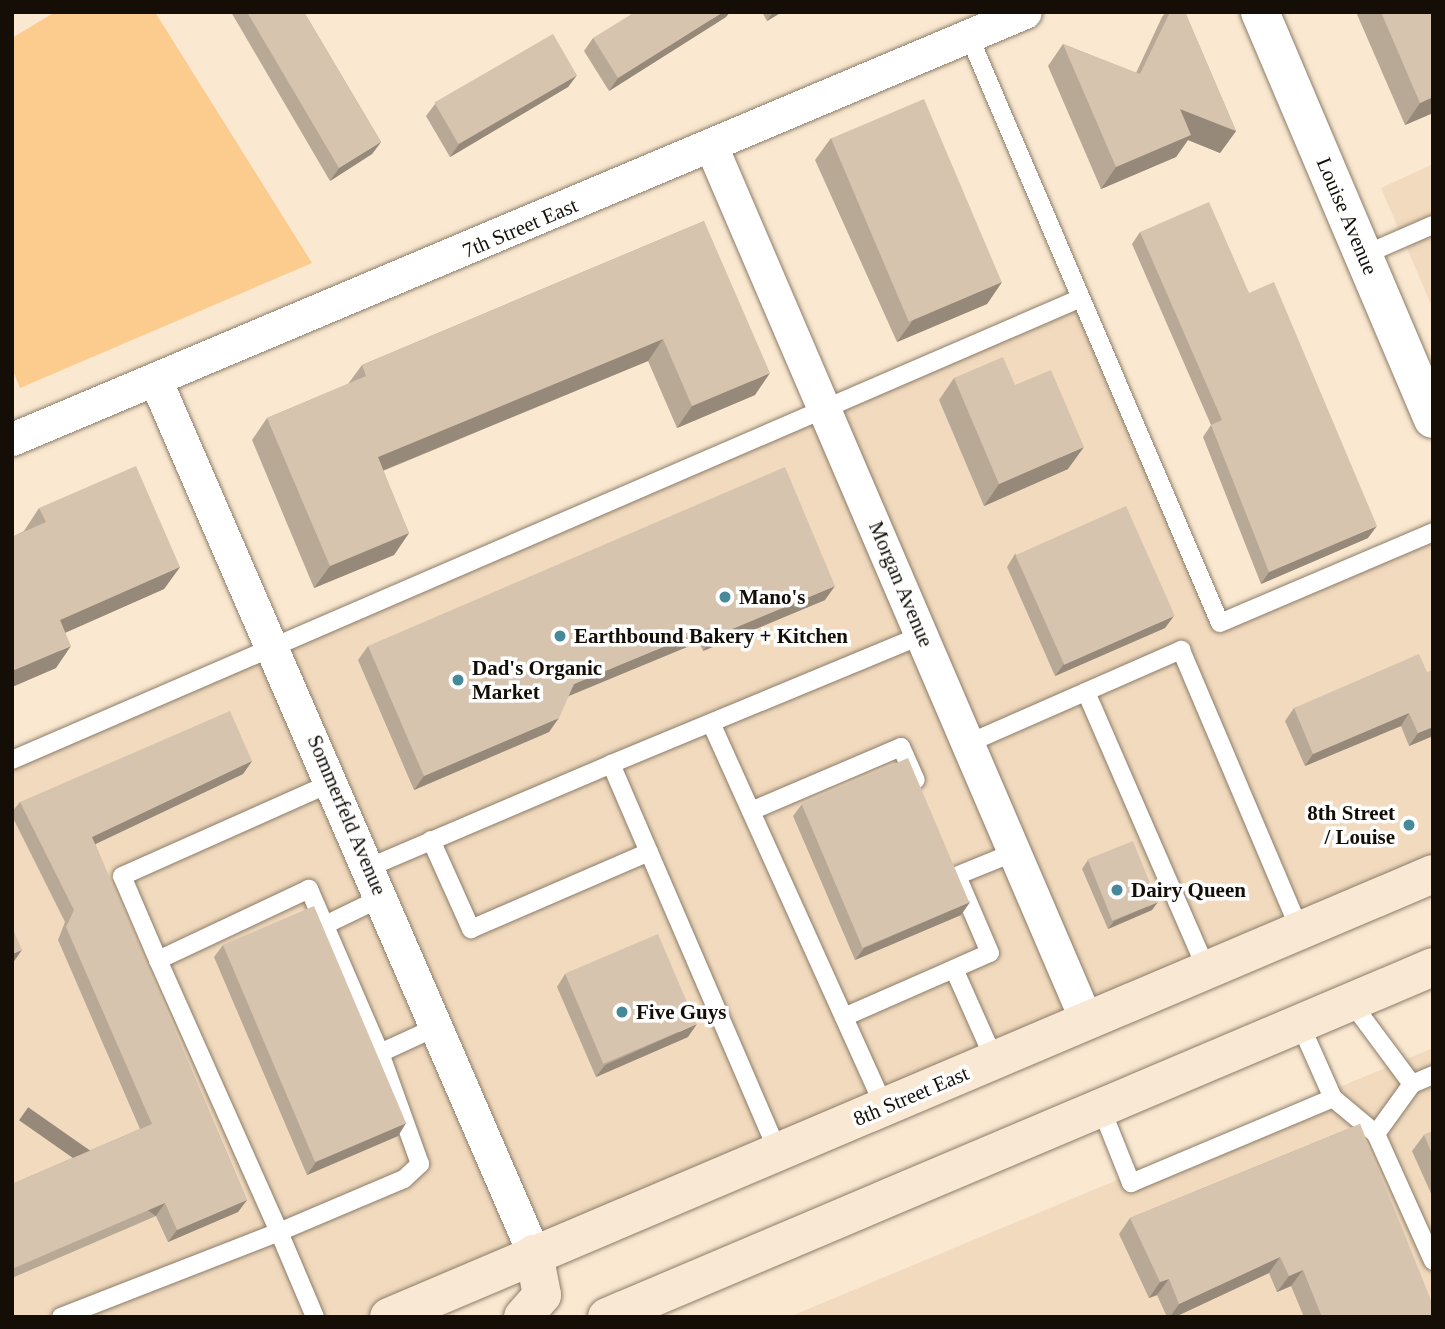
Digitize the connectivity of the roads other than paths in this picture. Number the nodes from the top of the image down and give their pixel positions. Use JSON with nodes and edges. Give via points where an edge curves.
{"nodes":[{"id":1,"x":1025,"y":12,"type":"edge"},
{"id":2,"x":1260,"y":12,"type":"edge"},
{"id":3,"x":969,"y":36,"type":"junction"},
{"id":4,"x":712,"y":148,"type":"junction"},
{"id":5,"x":1433,"y":225,"type":"edge"},
{"id":6,"x":1364,"y":255,"type":"junction"},
{"id":7,"x":1079,"y":299,"type":"junction"},
{"id":8,"x":155,"y":379,"type":"junction"},
{"id":9,"x":826,"y":410,"type":"junction"},
{"id":10,"x":1433,"y":419,"type":"edge"},
{"id":11,"x":12,"y":439,"type":"edge"},
{"id":12,"x":1433,"y":532,"type":"edge"},
{"id":13,"x":923,"y":635,"type":"junction"},
{"id":14,"x":275,"y":648,"type":"junction"},
{"id":15,"x":1086,"y":692,"type":"junction"},
{"id":16,"x":711,"y":723,"type":"junction"},
{"id":17,"x":969,"y":743,"type":"junction"},
{"id":18,"x":12,"y":760,"type":"edge"},
{"id":19,"x":611,"y":764,"type":"junction"},
{"id":20,"x":333,"y":782,"type":"junction"},
{"id":21,"x":921,"y":794,"type":"edge"},
{"id":22,"x":751,"y":811,"type":"junction"},
{"id":23,"x":431,"y":840,"type":"junction"},
{"id":24,"x":649,"y":852,"type":"junction"},
{"id":25,"x":946,"y":852,"type":"edge"},
{"id":26,"x":1015,"y":852,"type":"junction"},
{"id":27,"x":370,"y":867,"type":"junction"},
{"id":28,"x":1433,"y":874,"type":"edge"},
{"id":29,"x":956,"y":876,"type":"junction"},
{"id":30,"x":383,"y":897,"type":"junction"},
{"id":31,"x":325,"y":925,"type":"junction"},
{"id":32,"x":1300,"y":931,"type":"junction"},
{"id":33,"x":158,"y":960,"type":"junction"},
{"id":34,"x":1433,"y":967,"type":"edge"},
{"id":35,"x":954,"y":969,"type":"junction"},
{"id":36,"x":1207,"y":970,"type":"junction"},
{"id":37,"x":1351,"y":1002,"type":"junction"},
{"id":38,"x":844,"y":1017,"type":"junction"},
{"id":39,"x":1087,"y":1021,"type":"junction"},
{"id":40,"x":1300,"y":1024,"type":"junction"},
{"id":41,"x":439,"y":1026,"type":"junction"},
{"id":42,"x":380,"y":1053,"type":"junction"},
{"id":43,"x":995,"y":1060,"type":"junction"},
{"id":44,"x":1433,"y":1076,"type":"edge"},
{"id":45,"x":1412,"y":1084,"type":"junction"},
{"id":46,"x":1333,"y":1098,"type":"junction"},
{"id":47,"x":884,"y":1107,"type":"junction"},
{"id":48,"x":1101,"y":1108,"type":"junction"},
{"id":49,"x":1376,"y":1134,"type":"junction"},
{"id":50,"x":778,"y":1152,"type":"junction"},
{"id":51,"x":279,"y":1232,"type":"junction"},
{"id":52,"x":534,"y":1254,"type":"junction"},
{"id":53,"x":1433,"y":1261,"type":"edge"},
{"id":54,"x":61,"y":1317,"type":"edge"},
{"id":55,"x":315,"y":1317,"type":"edge"},
{"id":56,"x":388,"y":1317,"type":"edge"},
{"id":57,"x":523,"y":1317,"type":"edge"},
{"id":58,"x":607,"y":1317,"type":"edge"}],
"edges":[{"from":1,"to":3,"type":"street","name":"7th Street East"},
{"from":2,"to":6,"type":"street","name":"Louise Avenue"},
{"from":3,"to":4,"type":"street","name":"7th Street East"},
{"from":3,"to":7,"type":"lane"},
{"from":4,"to":8,"type":"street","name":"7th Street East"},
{"from":4,"to":9,"type":"street","name":"Morgan Avenue"},
{"from":5,"to":6,"type":"lane"},
{"from":6,"to":10,"type":"street","name":"Louise Avenue"},
{"from":7,"to":9,"type":"lane"},
{"from":7,"to":12,"type":"lane","via":[[1220,623]]},
{"from":8,"to":11,"type":"street","name":"7th Street East"},
{"from":8,"to":14,"type":"street","name":"Sommerfeld Avenue"},
{"from":9,"to":13,"type":"street","name":"Morgan Avenue"},
{"from":9,"to":14,"type":"lane"},
{"from":13,"to":16,"type":"lane"},
{"from":13,"to":17,"type":"street","name":"Morgan Avenue"},
{"from":14,"to":18,"type":"lane"},
{"from":14,"to":20,"type":"street","name":"Sommerfeld Avenue"},
{"from":15,"to":17,"type":"lane"},
{"from":15,"to":32,"type":"lane","via":[[1181,650]]},
{"from":15,"to":36,"type":"lane"},
{"from":16,"to":19,"type":"lane"},
{"from":16,"to":22,"type":"lane"},
{"from":17,"to":26,"type":"street","name":"Morgan Avenue"},
{"from":19,"to":23,"type":"lane"},
{"from":19,"to":24,"type":"lane"},
{"from":20,"to":27,"type":"street","name":"Sommerfeld Avenue"},
{"from":20,"to":33,"type":"lane","via":[[122,876]]},
{"from":21,"to":22,"type":"lane","via":[[901,747]]},
{"from":22,"to":38,"type":"lane"},
{"from":23,"to":24,"type":"lane","via":[[471,929]]},
{"from":23,"to":27,"type":"lane"},
{"from":24,"to":50,"type":"lane"},
{"from":25,"to":29,"type":"lane"},
{"from":26,"to":29,"type":"lane"},
{"from":26,"to":39,"type":"street","name":"Morgan Avenue"},
{"from":27,"to":30,"type":"street","name":"Sommerfeld Avenue"},
{"from":28,"to":32,"type":"main road","name":"8th Street East"},
{"from":29,"to":35,"type":"lane","via":[[990,953]]},
{"from":30,"to":31,"type":"lane"},
{"from":30,"to":41,"type":"street","name":"Sommerfeld Avenue"},
{"from":31,"to":33,"type":"lane","via":[[309,889]]},
{"from":31,"to":42,"type":"lane"},
{"from":32,"to":36,"type":"main road","name":"8th Street East"},
{"from":33,"to":51,"type":"lane"},
{"from":34,"to":37,"type":"main road"},
{"from":35,"to":38,"type":"lane"},
{"from":35,"to":43,"type":"lane"},
{"from":36,"to":39,"type":"main road","name":"8th Street East"},
{"from":37,"to":40,"type":"main road"},
{"from":37,"to":45,"type":"lane"},
{"from":38,"to":47,"type":"lane"},
{"from":39,"to":43,"type":"main road","name":"8th Street East"},
{"from":40,"to":46,"type":"lane"},
{"from":40,"to":48,"type":"main road"},
{"from":41,"to":42,"type":"lane"},
{"from":41,"to":52,"type":"street","name":"Sommerfeld Avenue"},
{"from":42,"to":51,"type":"lane","via":[[420,1164],[404,1179]]},
{"from":43,"to":47,"type":"main road","name":"8th Street East"},
{"from":44,"to":45,"type":"lane"},
{"from":45,"to":49,"type":"lane"},
{"from":46,"to":48,"type":"lane","via":[[1131,1183]]},
{"from":46,"to":49,"type":"lane"},
{"from":47,"to":50,"type":"main road","name":"8th Street East"},
{"from":48,"to":58,"type":"main road"},
{"from":49,"to":53,"type":"lane"},
{"from":50,"to":52,"type":"main road","name":"8th Street East"},
{"from":51,"to":54,"type":"lane"},
{"from":51,"to":55,"type":"lane"},
{"from":52,"to":56,"type":"main road","name":"8th Street East"},
{"from":52,"to":57,"type":"main road","via":[[542,1296]]}]}
